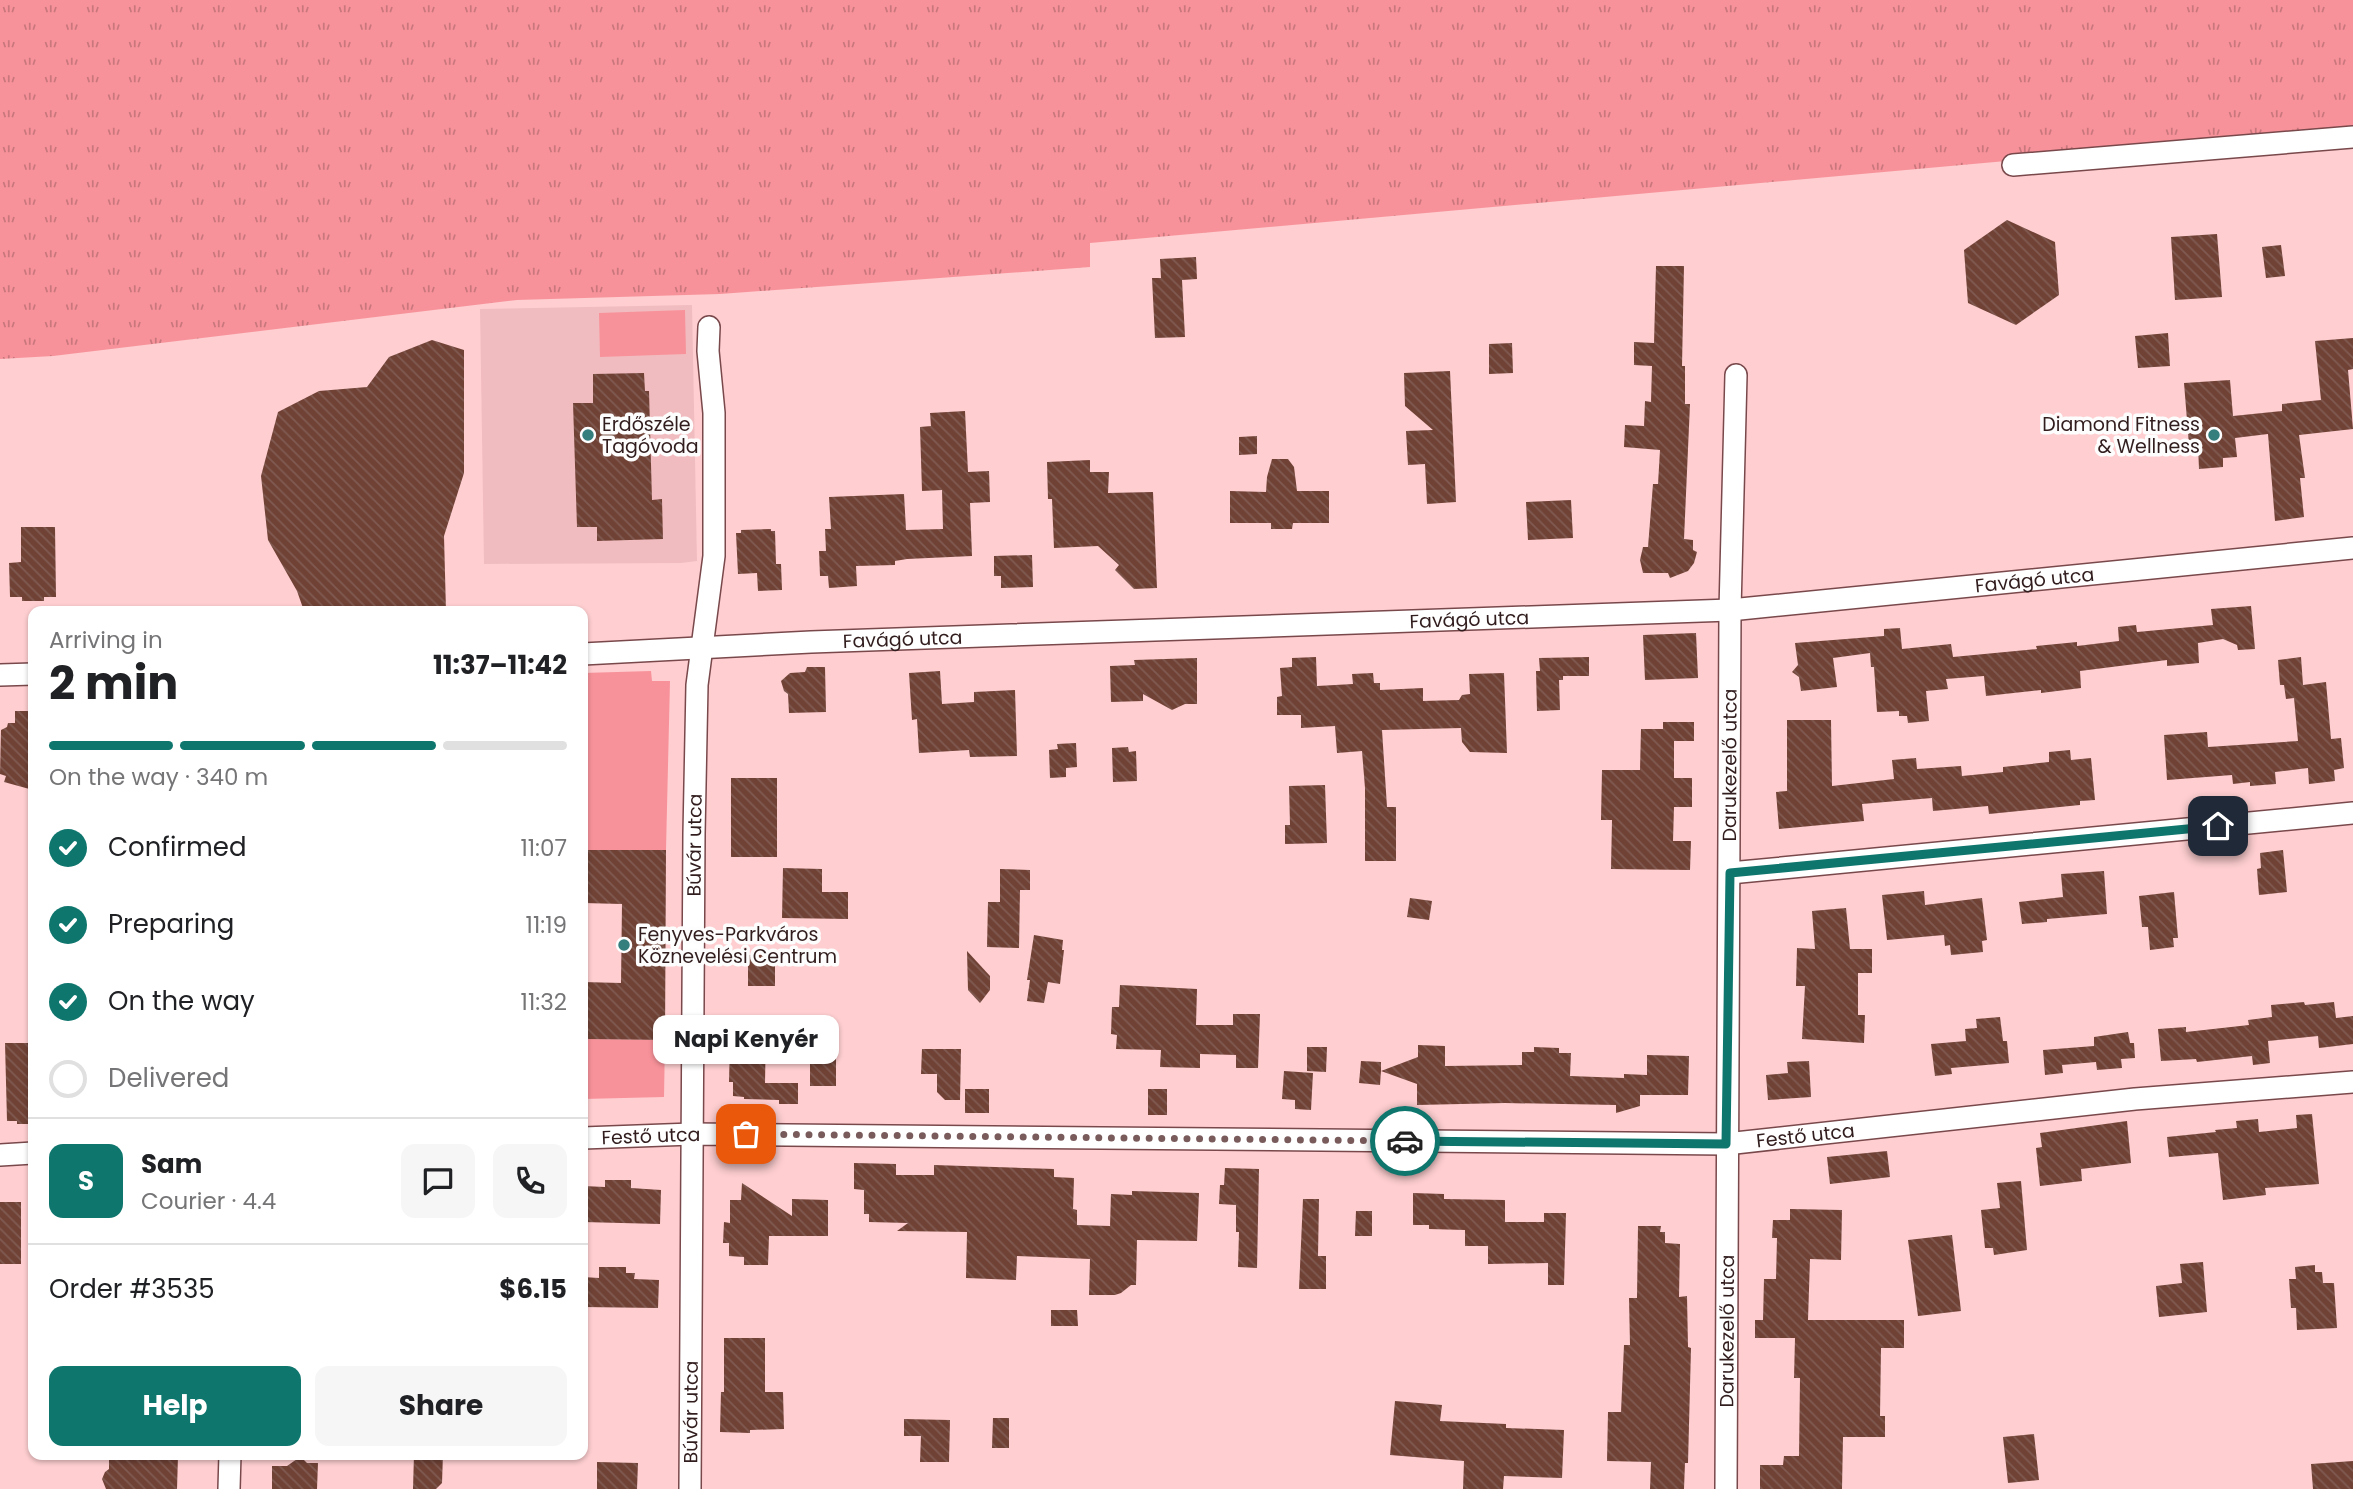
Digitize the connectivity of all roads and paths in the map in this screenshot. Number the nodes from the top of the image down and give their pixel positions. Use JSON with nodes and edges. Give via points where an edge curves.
{"nodes":[{"id":1,"x":2353,"y":137,"type":"edge"},
{"id":2,"x":2013,"y":165,"type":"dead end"},
{"id":3,"x":709,"y":327,"type":"dead end"},
{"id":4,"x":1735,"y":375,"type":"dead end"},
{"id":5,"x":2353,"y":548,"type":"edge"},
{"id":6,"x":1730,"y":610,"type":"junction"},
{"id":7,"x":702,"y":648,"type":"junction"},
{"id":8,"x":588,"y":654,"type":"edge"},
{"id":9,"x":28,"y":674,"type":"edge"},
{"id":10,"x":0,"y":675,"type":"edge"},
{"id":11,"x":2353,"y":813,"type":"edge"},
{"id":12,"x":1730,"y":873,"type":"junction"},
{"id":13,"x":2353,"y":1082,"type":"edge"},
{"id":14,"x":692,"y":1134,"type":"junction"},
{"id":15,"x":588,"y":1138,"type":"edge"},
{"id":16,"x":1726,"y":1144,"type":"junction"},
{"id":17,"x":28,"y":1153,"type":"edge"},
{"id":18,"x":0,"y":1155,"type":"edge"},
{"id":19,"x":230,"y":1460,"type":"edge"},
{"id":20,"x":229,"y":1489,"type":"edge"},
{"id":21,"x":690,"y":1489,"type":"edge"},
{"id":22,"x":1726,"y":1489,"type":"edge"}],
"edges":[{"from":1,"to":2,"type":"street"},
{"from":3,"to":7,"type":"street","name":"Búvár utca","via":[[713,556]]},
{"from":4,"to":6,"type":"street","name":"Darukezelő utca"},
{"from":5,"to":6,"type":"street","name":"Favágó utca"},
{"from":6,"to":7,"type":"street","name":"Favágó utca"},
{"from":6,"to":12,"type":"street","name":"Darukezelő utca"},
{"from":7,"to":8,"type":"street","name":"Favágó utca"},
{"from":7,"to":14,"type":"street","name":"Búvár utca","via":[[697,697]]},
{"from":9,"to":10,"type":"street"},
{"from":11,"to":12,"type":"street"},
{"from":12,"to":16,"type":"street","name":"Darukezelő utca"},
{"from":13,"to":16,"type":"street","name":"Festő utca","via":[[2135,1099]]},
{"from":14,"to":15,"type":"street","name":"Festő utca"},
{"from":14,"to":16,"type":"street","name":"Festő utca"},
{"from":14,"to":21,"type":"street","name":"Búvár utca"},
{"from":16,"to":22,"type":"street","name":"Darukezelő utca"},
{"from":17,"to":18,"type":"street"},
{"from":19,"to":20,"type":"street"}]}
